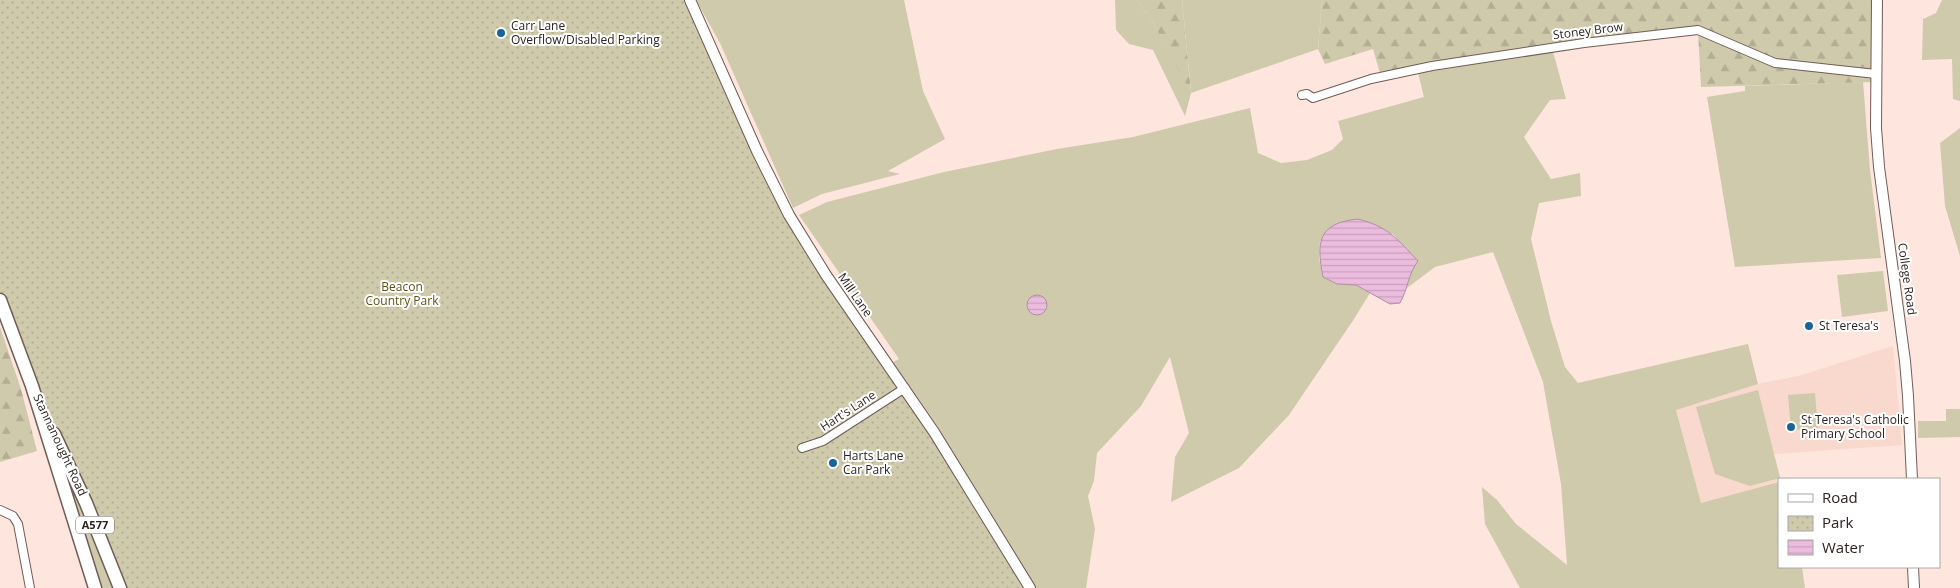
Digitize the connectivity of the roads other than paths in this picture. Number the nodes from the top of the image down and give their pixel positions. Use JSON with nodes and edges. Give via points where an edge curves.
{"nodes":[{"id":1,"x":690,"y":0,"type":"edge"},
{"id":2,"x":1876,"y":0,"type":"edge"},
{"id":3,"x":1876,"y":78,"type":"junction"},
{"id":4,"x":1302,"y":95,"type":"dead end"},
{"id":5,"x":0,"y":300,"type":"edge"},
{"id":6,"x":32,"y":386,"type":"junction"},
{"id":7,"x":904,"y":388,"type":"junction"},
{"id":8,"x":802,"y":448,"type":"dead end"},
{"id":9,"x":1912,"y":478,"type":"edge"},
{"id":10,"x":0,"y":510,"type":"edge"},
{"id":11,"x":1913,"y":568,"type":"edge"},
{"id":12,"x":30,"y":588,"type":"edge"},
{"id":13,"x":95,"y":588,"type":"edge"},
{"id":14,"x":120,"y":588,"type":"edge"},
{"id":15,"x":1030,"y":588,"type":"edge"},
{"id":16,"x":1914,"y":588,"type":"edge"}],
"edges":[{"from":1,"to":7,"type":"street","name":"Mill Lane","via":[[756,151],[789,215]]},
{"from":2,"to":3,"type":"street"},
{"from":3,"to":4,"type":"street","name":"Stoney Brow","via":[[1775,64],[1698,30],[1432,66],[1371,79],[1313,98]]},
{"from":3,"to":9,"type":"street","name":"College Road","via":[[1878,167],[1905,361]]},
{"from":5,"to":6,"type":"main road","name":"Stannanought Road","number":"A577"},
{"from":6,"to":13,"type":"main road","name":"Stannanought Road","number":"A577"},
{"from":6,"to":14,"type":"main road","name":"Stannanought Road","number":"A577","via":[[86,503]]},
{"from":7,"to":8,"type":"street","name":"Hart's Lane","via":[[823,441]]},
{"from":7,"to":15,"type":"street","name":"Mill Lane"},
{"from":10,"to":12,"type":"street","via":[[13,516],[18,524]]},
{"from":11,"to":16,"type":"street"}]}
